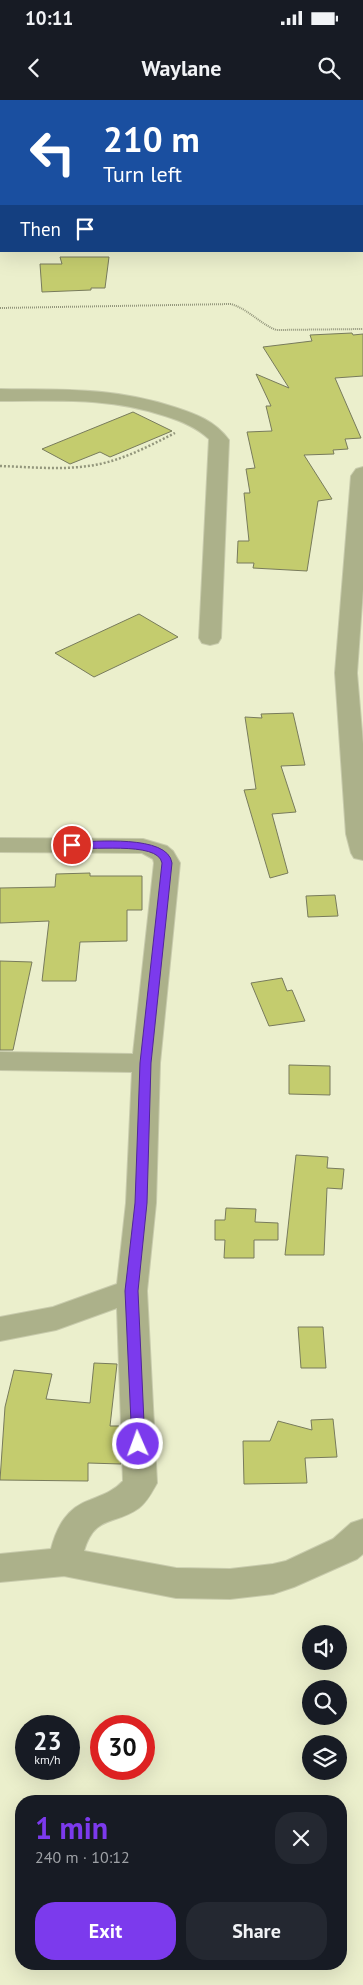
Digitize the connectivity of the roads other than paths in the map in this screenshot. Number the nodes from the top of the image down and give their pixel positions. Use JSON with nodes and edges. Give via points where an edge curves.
{"nodes":[{"id":1,"x":0,"y":395,"type":"edge"},
{"id":2,"x":363,"y":473,"type":"edge"},
{"id":3,"x":360,"y":528,"type":"edge"},
{"id":4,"x":210,"y":638,"type":"dead end"},
{"id":5,"x":361,"y":840,"type":"edge"},
{"id":6,"x":0,"y":845,"type":"edge"},
{"id":7,"x":0,"y":1060,"type":"edge"},
{"id":8,"x":146,"y":1063,"type":"junction"},
{"id":9,"x":132,"y":1291,"type":"junction"},
{"id":10,"x":0,"y":1329,"type":"edge"},
{"id":11,"x":363,"y":1533,"type":"edge"},
{"id":12,"x":64,"y":1562,"type":"junction"},
{"id":13,"x":0,"y":1568,"type":"edge"}],
"edges":[{"from":1,"to":4,"type":"street","via":[[129,400],[199,423],[219,440]]},
{"from":2,"to":3,"type":"street"},
{"from":3,"to":5,"type":"street","via":[[346,673]]},
{"from":6,"to":8,"type":"street","via":[[143,846],[154,848],[166,858]]},
{"from":7,"to":8,"type":"street"},
{"from":8,"to":9,"type":"street","via":[[141,1203]]},
{"from":9,"to":10,"type":"street","via":[[56,1318]]},
{"from":9,"to":12,"type":"street","via":[[140,1483],[128,1499],[80,1522]]},
{"from":11,"to":12,"type":"street","via":[[345,1549],[294,1573],[230,1584],[176,1583]]},
{"from":12,"to":13,"type":"street"}]}
